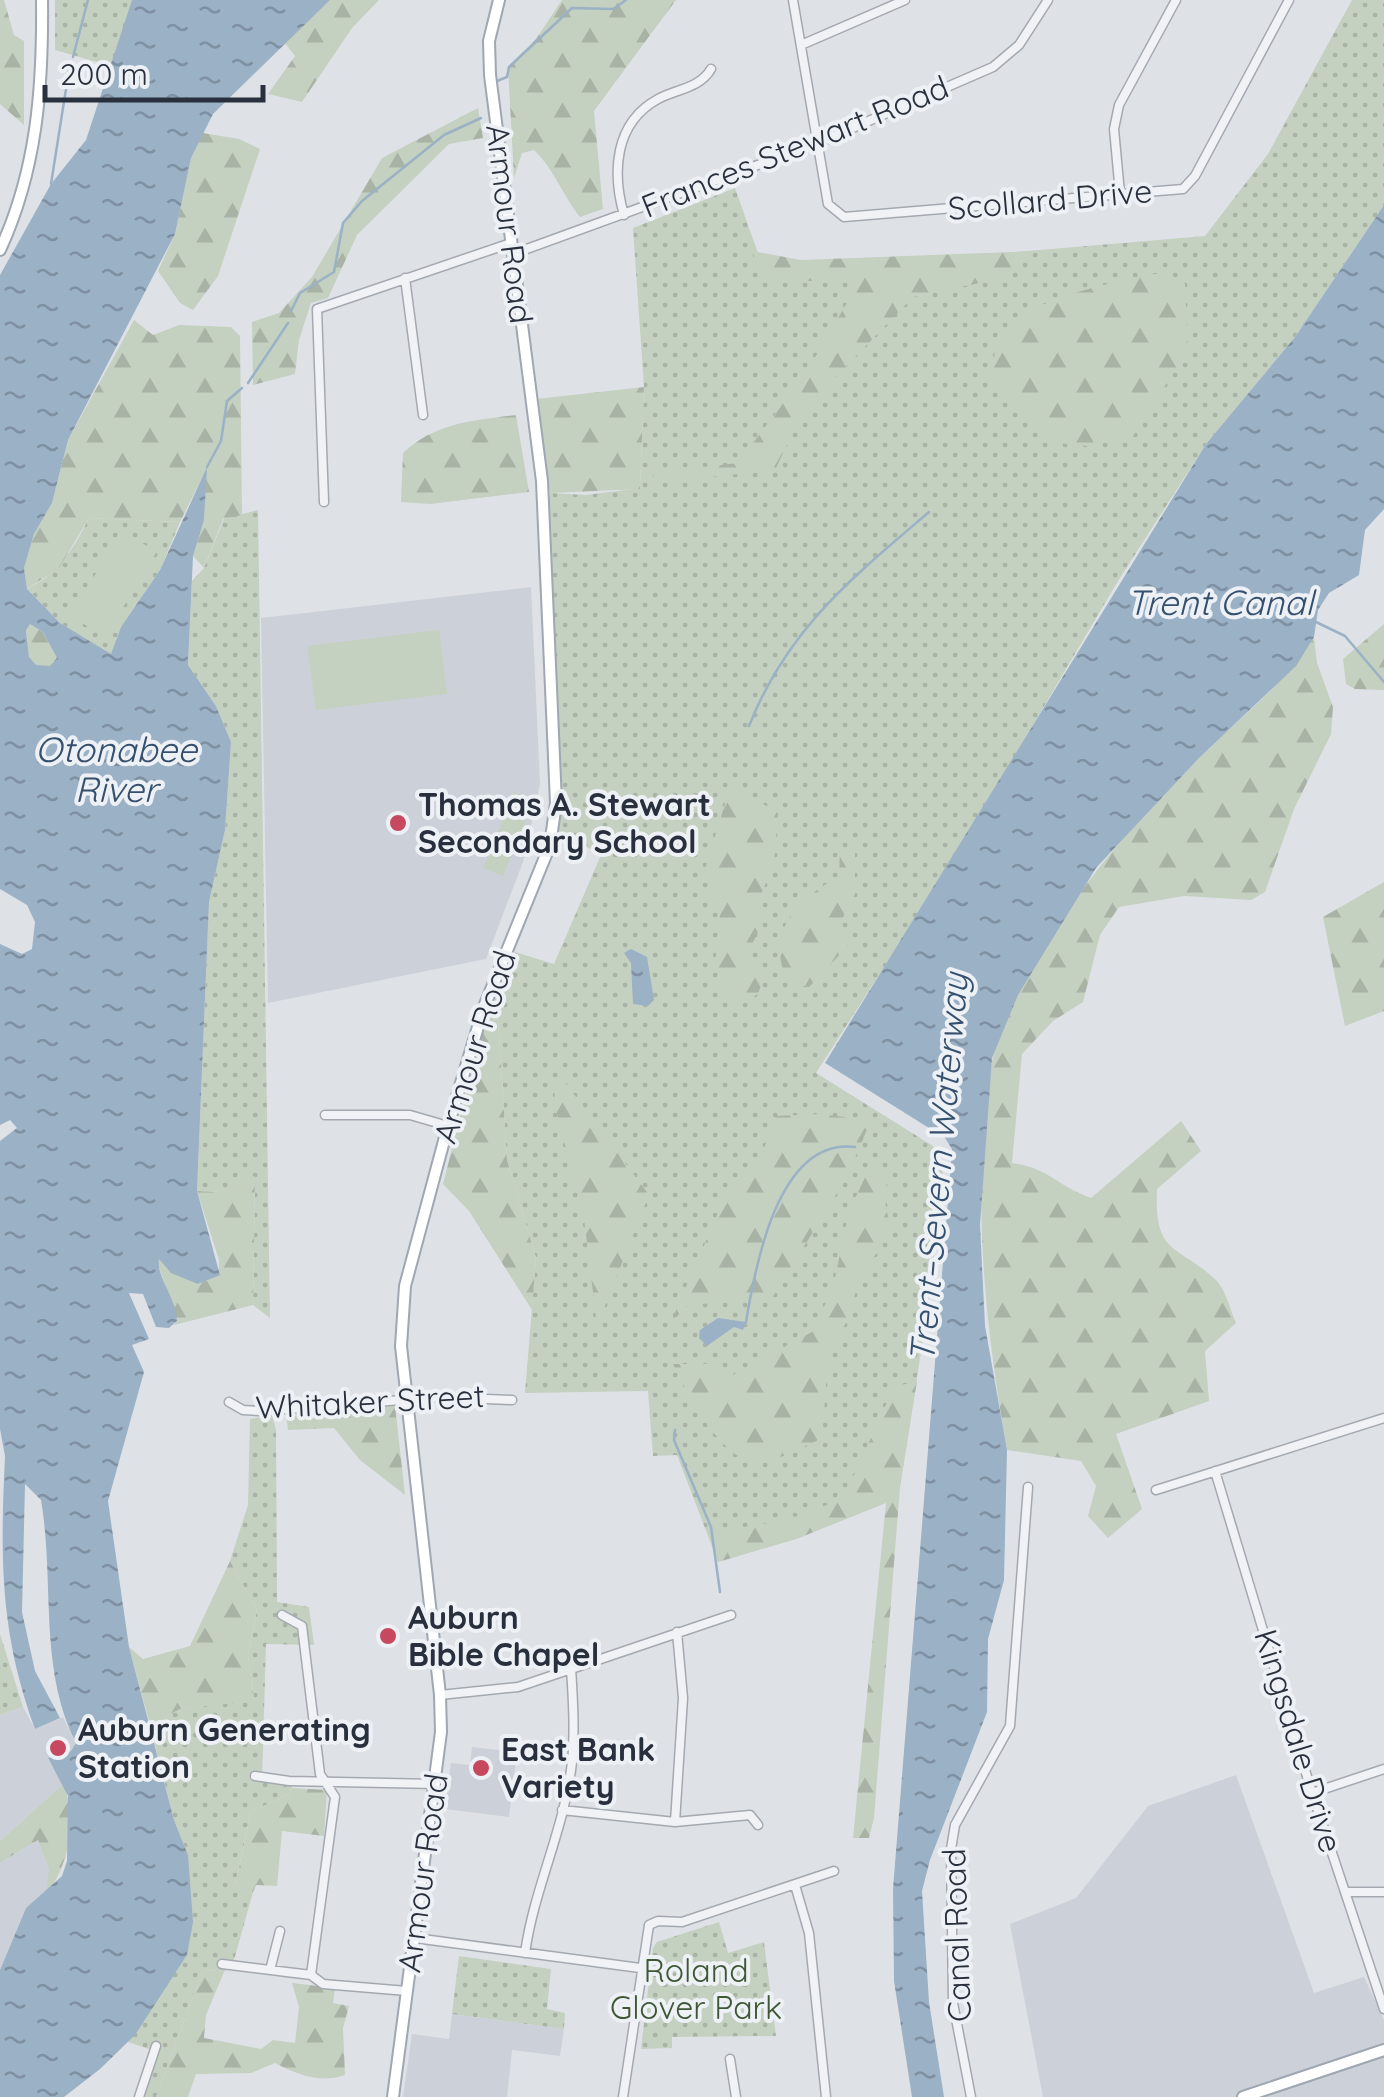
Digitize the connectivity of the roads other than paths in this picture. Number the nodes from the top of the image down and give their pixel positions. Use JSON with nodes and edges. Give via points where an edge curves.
{"nodes":[{"id":1,"x":42,"y":0,"type":"edge"},
{"id":2,"x":499,"y":0,"type":"edge"},
{"id":3,"x":793,"y":0,"type":"edge"},
{"id":4,"x":906,"y":0,"type":"edge"},
{"id":5,"x":1048,"y":0,"type":"edge"},
{"id":6,"x":1176,"y":0,"type":"edge"},
{"id":7,"x":1290,"y":0,"type":"edge"},
{"id":8,"x":801,"y":44,"type":"junction"},
{"id":9,"x":711,"y":69,"type":"dead end"},
{"id":10,"x":818,"y":142,"type":"junction"},
{"id":11,"x":1120,"y":193,"type":"junction"},
{"id":12,"x":624,"y":215,"type":"junction"},
{"id":13,"x":512,"y":249,"type":"junction"},
{"id":14,"x":0,"y":250,"type":"edge"},
{"id":15,"x":405,"y":278,"type":"junction"},
{"id":16,"x":424,"y":416,"type":"dead end"},
{"id":17,"x":324,"y":502,"type":"dead end"},
{"id":18,"x":325,"y":1115,"type":"dead end"},
{"id":19,"x":448,"y":1126,"type":"junction"},
{"id":20,"x":512,"y":1400,"type":"dead end"},
{"id":21,"x":407,"y":1401,"type":"junction"},
{"id":22,"x":229,"y":1402,"type":"dead end"},
{"id":23,"x":1384,"y":1418,"type":"edge"},
{"id":24,"x":1215,"y":1472,"type":"junction"},
{"id":25,"x":1028,"y":1487,"type":"dead end"},
{"id":26,"x":1156,"y":1490,"type":"dead end"},
{"id":27,"x":282,"y":1614,"type":"dead end"},
{"id":28,"x":732,"y":1615,"type":"dead end"},
{"id":29,"x":677,"y":1632,"type":"junction"},
{"id":30,"x":571,"y":1668,"type":"junction"},
{"id":31,"x":440,"y":1695,"type":"junction"},
{"id":32,"x":1384,"y":1769,"type":"edge"},
{"id":33,"x":254,"y":1776,"type":"dead end"},
{"id":34,"x":327,"y":1782,"type":"junction"},
{"id":35,"x":436,"y":1784,"type":"junction"},
{"id":36,"x":1312,"y":1794,"type":"junction"},
{"id":37,"x":562,"y":1810,"type":"junction"},
{"id":38,"x":675,"y":1822,"type":"junction"},
{"id":39,"x":758,"y":1825,"type":"dead end"},
{"id":40,"x":834,"y":1872,"type":"dead end"},
{"id":41,"x":794,"y":1884,"type":"junction"},
{"id":42,"x":1345,"y":1892,"type":"junction"},
{"id":43,"x":1384,"y":1892,"type":"edge"},
{"id":44,"x":280,"y":1931,"type":"dead end"},
{"id":45,"x":416,"y":1938,"type":"junction"},
{"id":46,"x":525,"y":1953,"type":"junction"},
{"id":47,"x":222,"y":1964,"type":"dead end"},
{"id":48,"x":640,"y":1968,"type":"junction"},
{"id":49,"x":270,"y":1970,"type":"junction"},
{"id":50,"x":312,"y":1975,"type":"junction"},
{"id":51,"x":407,"y":1990,"type":"junction"},
{"id":52,"x":1384,"y":2009,"type":"edge"},
{"id":53,"x":156,"y":2046,"type":"dead end"},
{"id":54,"x":1384,"y":2050,"type":"edge"},
{"id":55,"x":730,"y":2060,"type":"dead end"},
{"id":56,"x":139,"y":2097,"type":"edge"},
{"id":57,"x":393,"y":2097,"type":"edge"},
{"id":58,"x":623,"y":2097,"type":"edge"},
{"id":59,"x":736,"y":2097,"type":"edge"},
{"id":60,"x":826,"y":2097,"type":"edge"},
{"id":61,"x":971,"y":2097,"type":"edge"},
{"id":62,"x":1243,"y":2097,"type":"edge"}],
"edges":[{"from":1,"to":14,"type":"main road","via":[[39,116]]},
{"from":2,"to":13,"type":"main road","name":"Armour Road","via":[[489,41],[490,75]]},
{"from":3,"to":8,"type":"street","name":"Scollard Drive"},
{"from":4,"to":8,"type":"street"},
{"from":5,"to":10,"type":"street","name":"Frances Stewart Road","via":[[1020,45],[993,66]]},
{"from":6,"to":11,"type":"street","via":[[1119,105],[1114,129]]},
{"from":7,"to":11,"type":"street","name":"Scollard Drive","via":[[1189,183],[1183,189]]},
{"from":8,"to":10,"type":"street","name":"Scollard Drive"},
{"from":9,"to":12,"type":"street","via":[[705,80],[655,100],[618,148],[615,184]]},
{"from":10,"to":11,"type":"street","name":"Scollard Drive","via":[[828,204],[844,217]]},
{"from":10,"to":12,"type":"street","name":"Frances Stewart Road"},
{"from":12,"to":13,"type":"street","name":"Frances Stewart Road"},
{"from":13,"to":15,"type":"street","name":"Frances Stewart Road"},
{"from":13,"to":19,"type":"main road","name":"Armour Road","via":[[542,481],[556,804],[550,845],[484,1007]]},
{"from":15,"to":16,"type":"street"},
{"from":15,"to":17,"type":"street","name":"Frances Stewart Road","via":[[317,309]]},
{"from":18,"to":19,"type":"street","via":[[410,1114]]},
{"from":19,"to":21,"type":"main road","name":"Armour Road","via":[[405,1286],[401,1346]]},
{"from":20,"to":21,"type":"street","name":"Whitaker Street"},
{"from":21,"to":22,"type":"street","name":"Whitaker Street","via":[[260,1411]]},
{"from":21,"to":31,"type":"main road","name":"Armour Road"},
{"from":23,"to":24,"type":"street"},
{"from":24,"to":26,"type":"street"},
{"from":24,"to":36,"type":"street","name":"Kingsdale Drive"},
{"from":25,"to":61,"type":"street","name":"Canal Road","via":[[1010,1726],[955,1825],[951,1849],[954,2003]]},
{"from":27,"to":34,"type":"street","via":[[302,1626],[318,1763]]},
{"from":28,"to":29,"type":"street"},
{"from":29,"to":30,"type":"street"},
{"from":29,"to":38,"type":"street","via":[[684,1698]]},
{"from":30,"to":31,"type":"street","via":[[518,1686]]},
{"from":30,"to":37,"type":"street","via":[[572,1764]]},
{"from":31,"to":35,"type":"main road","name":"Armour Road"},
{"from":32,"to":36,"type":"street"},
{"from":33,"to":34,"type":"street"},
{"from":34,"to":35,"type":"street"},
{"from":34,"to":50,"type":"street","via":[[335,1797]]},
{"from":35,"to":45,"type":"main road","name":"Armour Road"},
{"from":36,"to":42,"type":"street","name":"Kingsdale Drive"},
{"from":37,"to":38,"type":"street"},
{"from":37,"to":46,"type":"street"},
{"from":38,"to":39,"type":"street","via":[[750,1815]]},
{"from":40,"to":41,"type":"street"},
{"from":41,"to":48,"type":"street","via":[[682,1922],[653,1922],[644,1934]]},
{"from":41,"to":60,"type":"street","via":[[808,1927]]},
{"from":42,"to":43,"type":"street"},
{"from":42,"to":52,"type":"street","name":"Kingsdale Drive"},
{"from":44,"to":49,"type":"street"},
{"from":45,"to":46,"type":"street"},
{"from":45,"to":51,"type":"main road","name":"Armour Road"},
{"from":46,"to":48,"type":"street"},
{"from":47,"to":49,"type":"street"},
{"from":48,"to":58,"type":"street"},
{"from":49,"to":50,"type":"street"},
{"from":50,"to":51,"type":"street","via":[[323,1984]]},
{"from":51,"to":57,"type":"main road","name":"Armour Road"},
{"from":53,"to":56,"type":"street"},
{"from":54,"to":62,"type":"main road"},
{"from":55,"to":59,"type":"street"}]}
